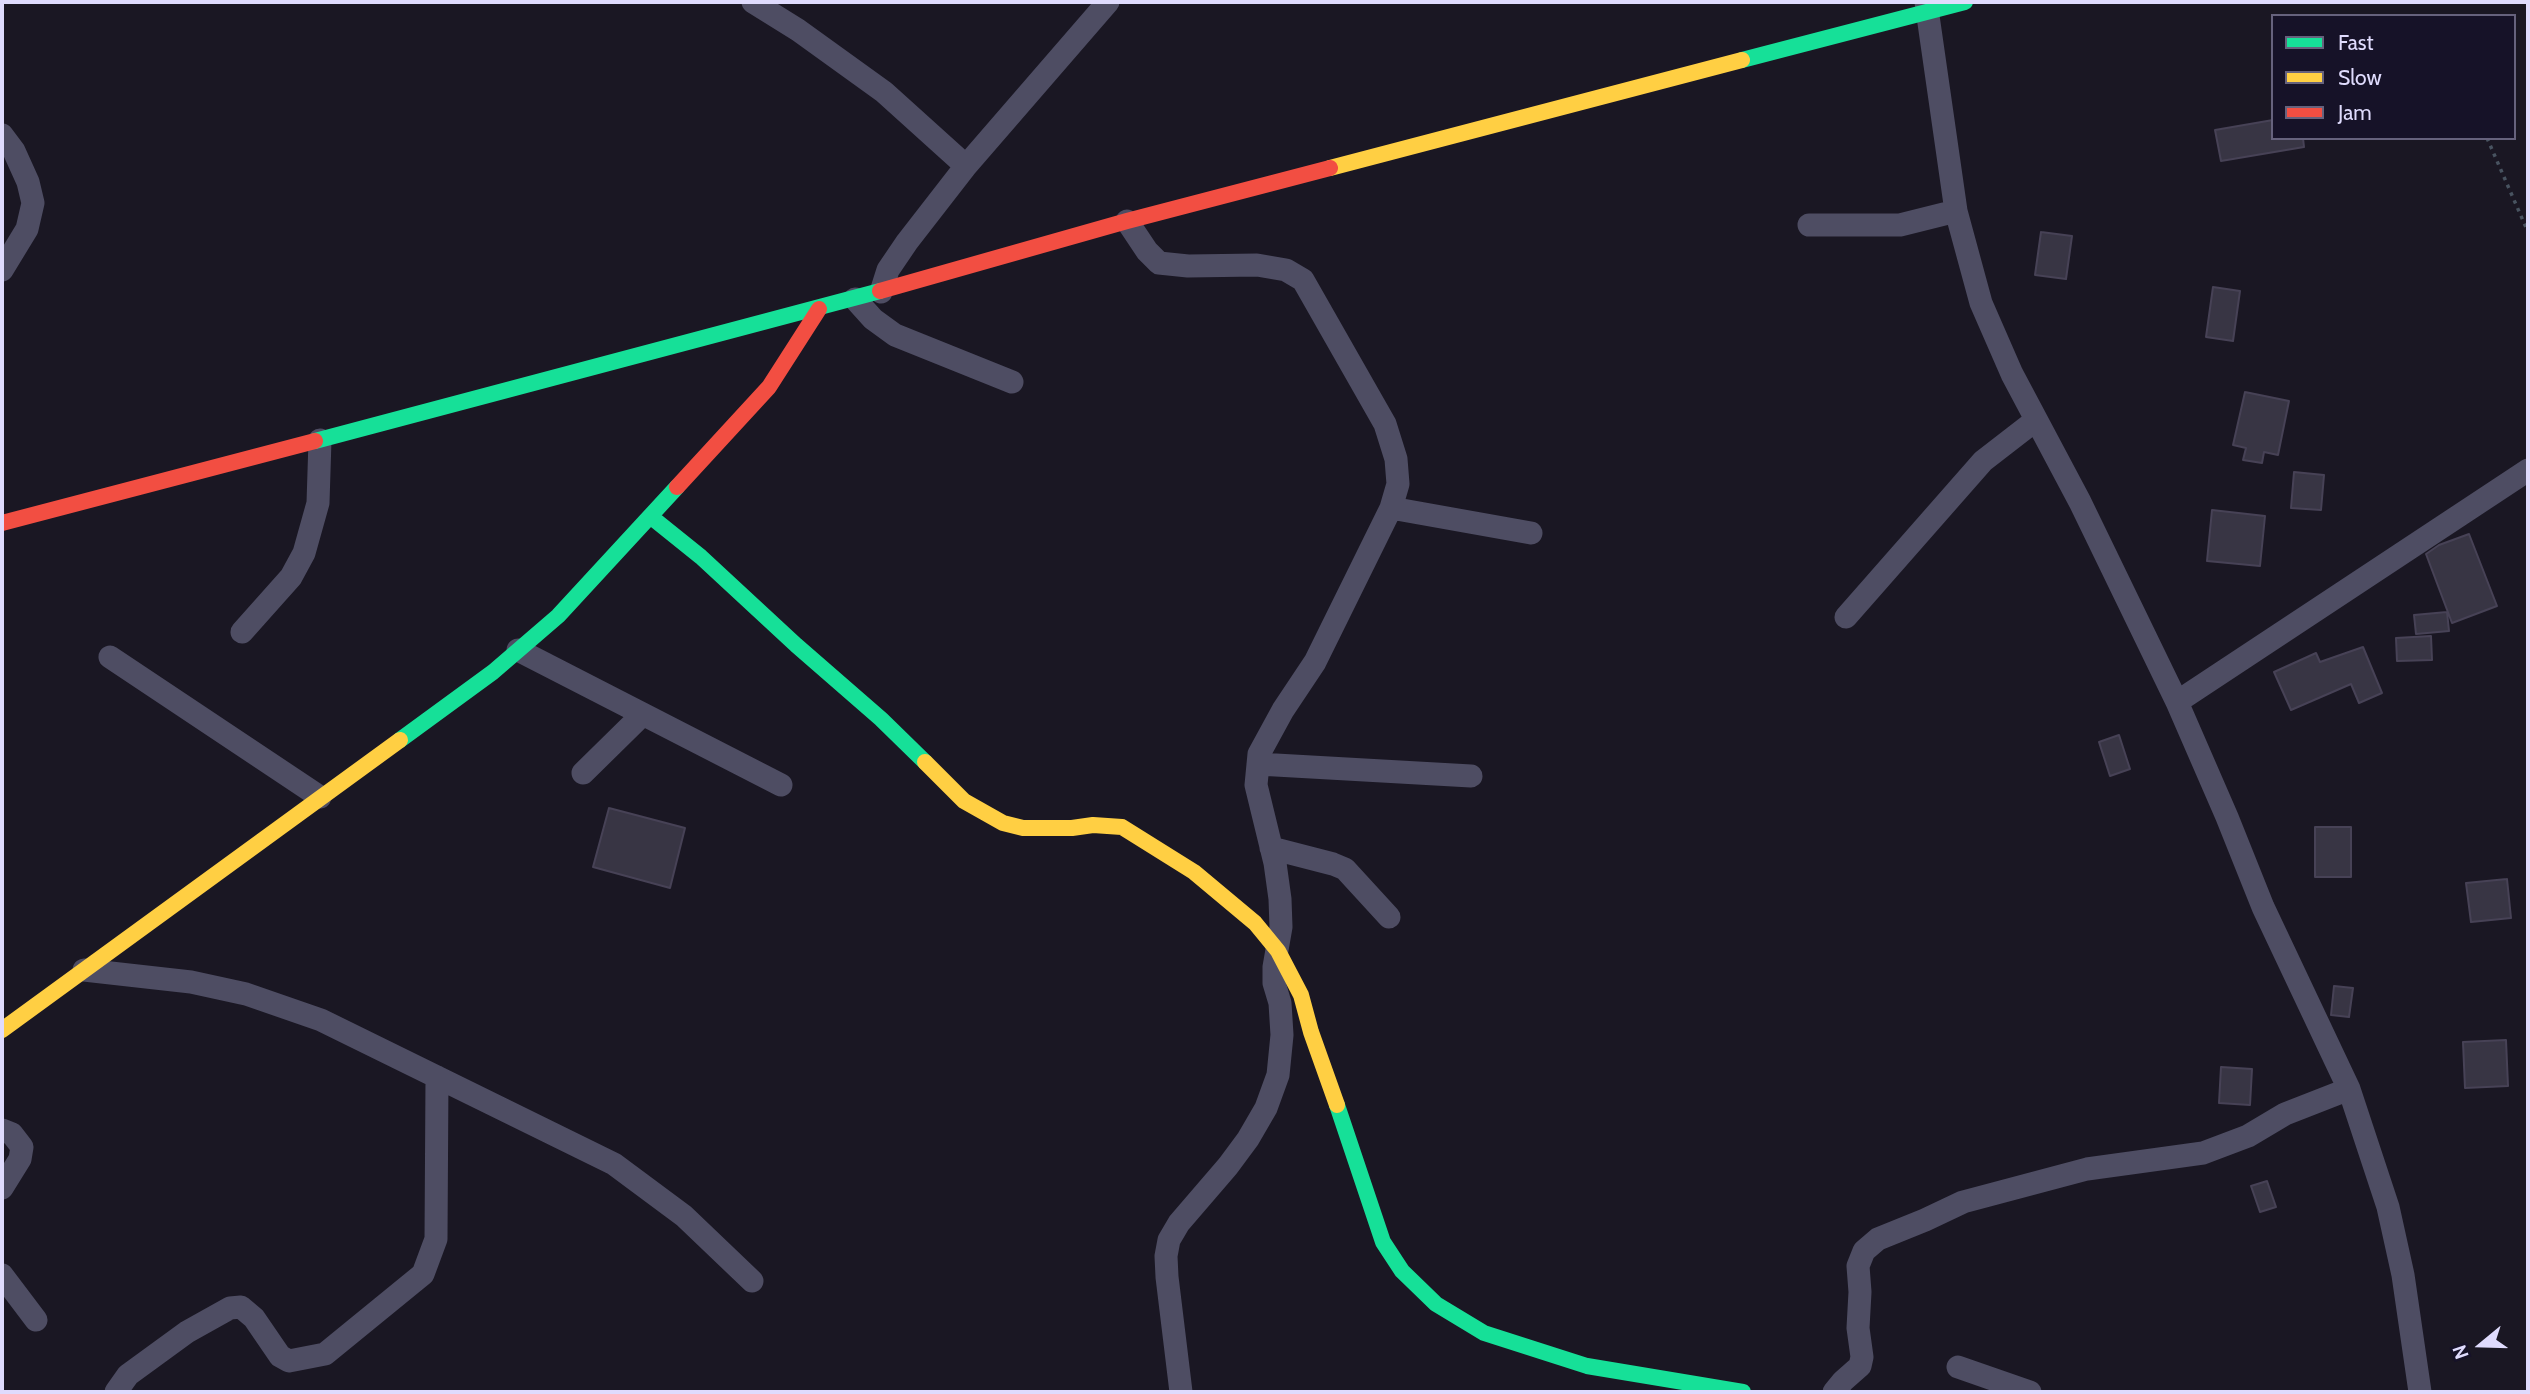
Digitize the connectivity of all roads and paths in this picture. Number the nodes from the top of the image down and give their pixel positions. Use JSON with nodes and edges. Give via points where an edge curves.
{"nodes":[{"id":1,"x":753,"y":2,"type":"edge"},
{"id":2,"x":1108,"y":2,"type":"edge"},
{"id":3,"x":1965,"y":2,"type":"edge"},
{"id":4,"x":1927,"y":7,"type":"edge"},
{"id":5,"x":2,"y":135,"type":"edge"},
{"id":6,"x":2488,"y":140,"type":"edge"},
{"id":7,"x":966,"y":166,"type":"junction"},
{"id":8,"x":1956,"y":211,"type":"junction"},
{"id":9,"x":1127,"y":221,"type":"junction"},
{"id":10,"x":1809,"y":225,"type":"dead end"},
{"id":11,"x":2528,"y":232,"type":"edge"},
{"id":12,"x":2,"y":270,"type":"edge"},
{"id":13,"x":881,"y":292,"type":"junction"},
{"id":14,"x":855,"y":299,"type":"junction"},
{"id":15,"x":819,"y":309,"type":"junction"},
{"id":16,"x":1012,"y":382,"type":"dead end"},
{"id":17,"x":2036,"y":420,"type":"junction"},
{"id":18,"x":320,"y":440,"type":"junction"},
{"id":19,"x":2528,"y":470,"type":"edge"},
{"id":20,"x":1391,"y":508,"type":"junction"},
{"id":21,"x":650,"y":516,"type":"junction"},
{"id":22,"x":2,"y":523,"type":"edge"},
{"id":23,"x":1531,"y":533,"type":"dead end"},
{"id":24,"x":1846,"y":617,"type":"dead end"},
{"id":25,"x":242,"y":632,"type":"dead end"},
{"id":26,"x":518,"y":650,"type":"junction"},
{"id":27,"x":110,"y":657,"type":"dead end"},
{"id":28,"x":2177,"y":702,"type":"junction"},
{"id":29,"x":643,"y":714,"type":"junction"},
{"id":30,"x":1258,"y":764,"type":"junction"},
{"id":31,"x":583,"y":773,"type":"dead end"},
{"id":32,"x":1471,"y":776,"type":"dead end"},
{"id":33,"x":781,"y":785,"type":"dead end"},
{"id":34,"x":320,"y":797,"type":"junction"},
{"id":35,"x":1271,"y":848,"type":"junction"},
{"id":36,"x":1389,"y":917,"type":"dead end"},
{"id":37,"x":1278,"y":951,"type":"junction"},
{"id":38,"x":84,"y":970,"type":"junction"},
{"id":39,"x":2,"y":1030,"type":"edge"},
{"id":40,"x":437,"y":1077,"type":"junction"},
{"id":41,"x":2350,"y":1089,"type":"junction"},
{"id":42,"x":2,"y":1129,"type":"edge"},
{"id":43,"x":2,"y":1188,"type":"edge"},
{"id":44,"x":2,"y":1275,"type":"edge"},
{"id":45,"x":752,"y":1281,"type":"dead end"},
{"id":46,"x":36,"y":1320,"type":"dead end"},
{"id":47,"x":1958,"y":1367,"type":"dead end"},
{"id":48,"x":116,"y":1392,"type":"edge"},
{"id":49,"x":1181,"y":1392,"type":"edge"},
{"id":50,"x":1743,"y":1392,"type":"edge"},
{"id":51,"x":1834,"y":1392,"type":"edge"},
{"id":52,"x":2030,"y":1392,"type":"edge"},
{"id":53,"x":2420,"y":1392,"type":"edge"}],
"edges":[{"from":1,"to":7,"type":"street","via":[[884,92]]},
{"from":2,"to":7,"type":"street"},
{"from":3,"to":4,"type":"main road"},
{"from":4,"to":8,"type":"street"},
{"from":4,"to":9,"type":"main road"},
{"from":5,"to":12,"type":"street","via":[[29,182],[33,203],[27,229]]},
{"from":6,"to":11,"type":"path"},
{"from":7,"to":13,"type":"street","via":[[888,270]]},
{"from":8,"to":10,"type":"street","via":[[1900,225]]},
{"from":8,"to":17,"type":"street","via":[[1981,303]]},
{"from":9,"to":13,"type":"main road"},
{"from":9,"to":20,"type":"street","via":[[1159,263],[1257,265],[1286,270],[1303,281],[1385,424],[1398,484]]},
{"from":13,"to":14,"type":"main road"},
{"from":14,"to":15,"type":"main road"},
{"from":14,"to":16,"type":"street","via":[[895,335]]},
{"from":15,"to":18,"type":"main road"},
{"from":15,"to":21,"type":"main road","via":[[768,387]]},
{"from":17,"to":24,"type":"street","via":[[1983,461]]},
{"from":17,"to":28,"type":"street"},
{"from":18,"to":22,"type":"main road"},
{"from":18,"to":25,"type":"street","via":[[318,503],[304,553],[291,577]]},
{"from":19,"to":28,"type":"street"},
{"from":20,"to":23,"type":"street"},
{"from":20,"to":30,"type":"street","via":[[1315,662],[1259,754]]},
{"from":21,"to":26,"type":"main road","via":[[558,616]]},
{"from":21,"to":37,"type":"main road","via":[[701,556],[881,719],[964,801],[1003,823],[1023,828],[1122,827],[1194,872],[1255,923]]},
{"from":26,"to":29,"type":"street"},
{"from":26,"to":34,"type":"main road"},
{"from":27,"to":34,"type":"street"},
{"from":28,"to":41,"type":"street","via":[[2263,907]]},
{"from":29,"to":31,"type":"street"},
{"from":29,"to":33,"type":"street"},
{"from":30,"to":32,"type":"street"},
{"from":30,"to":35,"type":"street","via":[[1256,785]]},
{"from":34,"to":38,"type":"main road"},
{"from":35,"to":36,"type":"street","via":[[1345,869]]},
{"from":35,"to":37,"type":"street","via":[[1280,899]]},
{"from":37,"to":49,"type":"street","via":[[1273,967],[1282,1035],[1278,1075],[1270,1097],[1248,1139],[1179,1223],[1166,1256]]},
{"from":37,"to":50,"type":"main road","via":[[1301,995],[1383,1242],[1402,1271],[1436,1304],[1484,1333],[1587,1366]]},
{"from":38,"to":39,"type":"main road"},
{"from":38,"to":40,"type":"street","via":[[191,982],[246,994],[321,1020]]},
{"from":40,"to":45,"type":"street","via":[[614,1164],[684,1216]]},
{"from":40,"to":48,"type":"street","via":[[436,1239],[423,1274],[325,1354],[289,1361],[280,1356],[254,1318],[240,1307],[230,1308],[187,1332],[128,1375]]},
{"from":41,"to":51,"type":"street","via":[[2203,1153],[2087,1169],[1963,1202],[1878,1239],[1864,1251],[1858,1266],[1860,1366]]},
{"from":41,"to":53,"type":"street","via":[[2388,1207]]},
{"from":42,"to":43,"type":"street","via":[[22,1147]]},
{"from":44,"to":46,"type":"street"},
{"from":47,"to":52,"type":"street"}]}
